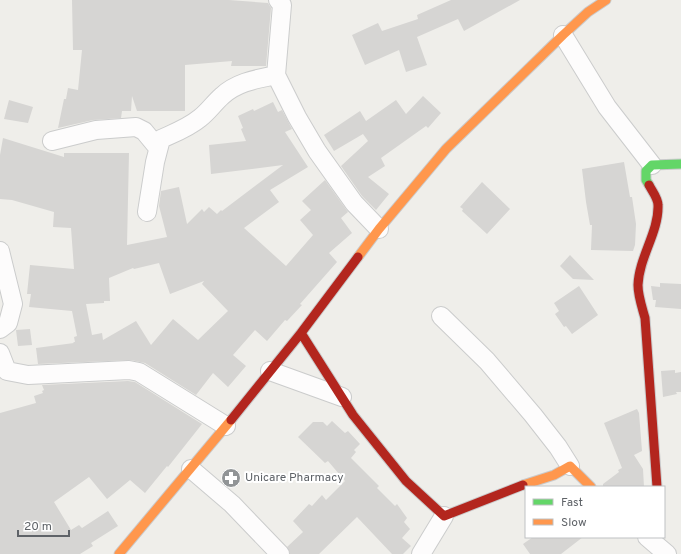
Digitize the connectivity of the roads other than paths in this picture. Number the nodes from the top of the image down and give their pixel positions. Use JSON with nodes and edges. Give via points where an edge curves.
{"nodes":[{"id":1,"x":278,"y":0,"type":"edge"},
{"id":2,"x":606,"y":0,"type":"edge"},
{"id":3,"x":584,"y":6,"type":"edge"},
{"id":4,"x":563,"y":35,"type":"junction"},
{"id":5,"x":276,"y":75,"type":"junction"},
{"id":6,"x":52,"y":140,"type":"dead end"},
{"id":7,"x":158,"y":148,"type":"junction"},
{"id":8,"x":681,"y":164,"type":"edge"},
{"id":9,"x":652,"y":165,"type":"junction"},
{"id":10,"x":147,"y":212,"type":"dead end"},
{"id":11,"x":379,"y":229,"type":"junction"},
{"id":12,"x":0,"y":251,"type":"edge"},
{"id":13,"x":441,"y":316,"type":"dead end"},
{"id":14,"x":0,"y":329,"type":"edge"},
{"id":15,"x":301,"y":333,"type":"junction"},
{"id":16,"x":0,"y":352,"type":"edge"},
{"id":17,"x":270,"y":371,"type":"junction"},
{"id":18,"x":342,"y":397,"type":"junction"},
{"id":19,"x":226,"y":426,"type":"junction"},
{"id":20,"x":570,"y":466,"type":"junction"},
{"id":21,"x":191,"y":469,"type":"junction"},
{"id":22,"x":590,"y":486,"type":"edge"},
{"id":23,"x":657,"y":486,"type":"edge"},
{"id":24,"x":444,"y":516,"type":"junction"},
{"id":25,"x":119,"y":554,"type":"edge"},
{"id":26,"x":280,"y":554,"type":"edge"},
{"id":27,"x":422,"y":554,"type":"edge"}],
"edges":[{"from":1,"to":5,"type":"street","via":[[282,5]]},
{"from":2,"to":3,"type":"street"},
{"from":3,"to":4,"type":"street"},
{"from":4,"to":9,"type":"street","via":[[607,107]]},
{"from":4,"to":11,"type":"street","via":[[446,148]]},
{"from":5,"to":7,"type":"street","via":[[239,84],[223,95],[199,119],[161,139]]},
{"from":5,"to":11,"type":"street","via":[[317,151],[354,204]]},
{"from":6,"to":7,"type":"street","via":[[96,130],[136,127],[144,131]]},
{"from":7,"to":10,"type":"street"},
{"from":8,"to":9,"type":"street"},
{"from":9,"to":23,"type":"street","via":[[646,171],[646,180],[658,203],[656,222],[642,262],[638,285],[645,318]]},
{"from":11,"to":15,"type":"street"},
{"from":12,"to":14,"type":"street","via":[[12,304],[8,323]]},
{"from":13,"to":20,"type":"street","via":[[487,361],[537,420]]},
{"from":15,"to":17,"type":"street"},
{"from":15,"to":18,"type":"street"},
{"from":16,"to":19,"type":"street","via":[[7,371],[28,375],[129,370],[139,372]]},
{"from":17,"to":18,"type":"street"},
{"from":17,"to":19,"type":"street"},
{"from":18,"to":24,"type":"street","via":[[353,415],[406,481]]},
{"from":19,"to":21,"type":"street"},
{"from":20,"to":22,"type":"street"},
{"from":20,"to":24,"type":"street","via":[[554,475]]},
{"from":21,"to":25,"type":"street"},
{"from":21,"to":26,"type":"street","via":[[232,504]]},
{"from":24,"to":27,"type":"street"}]}
